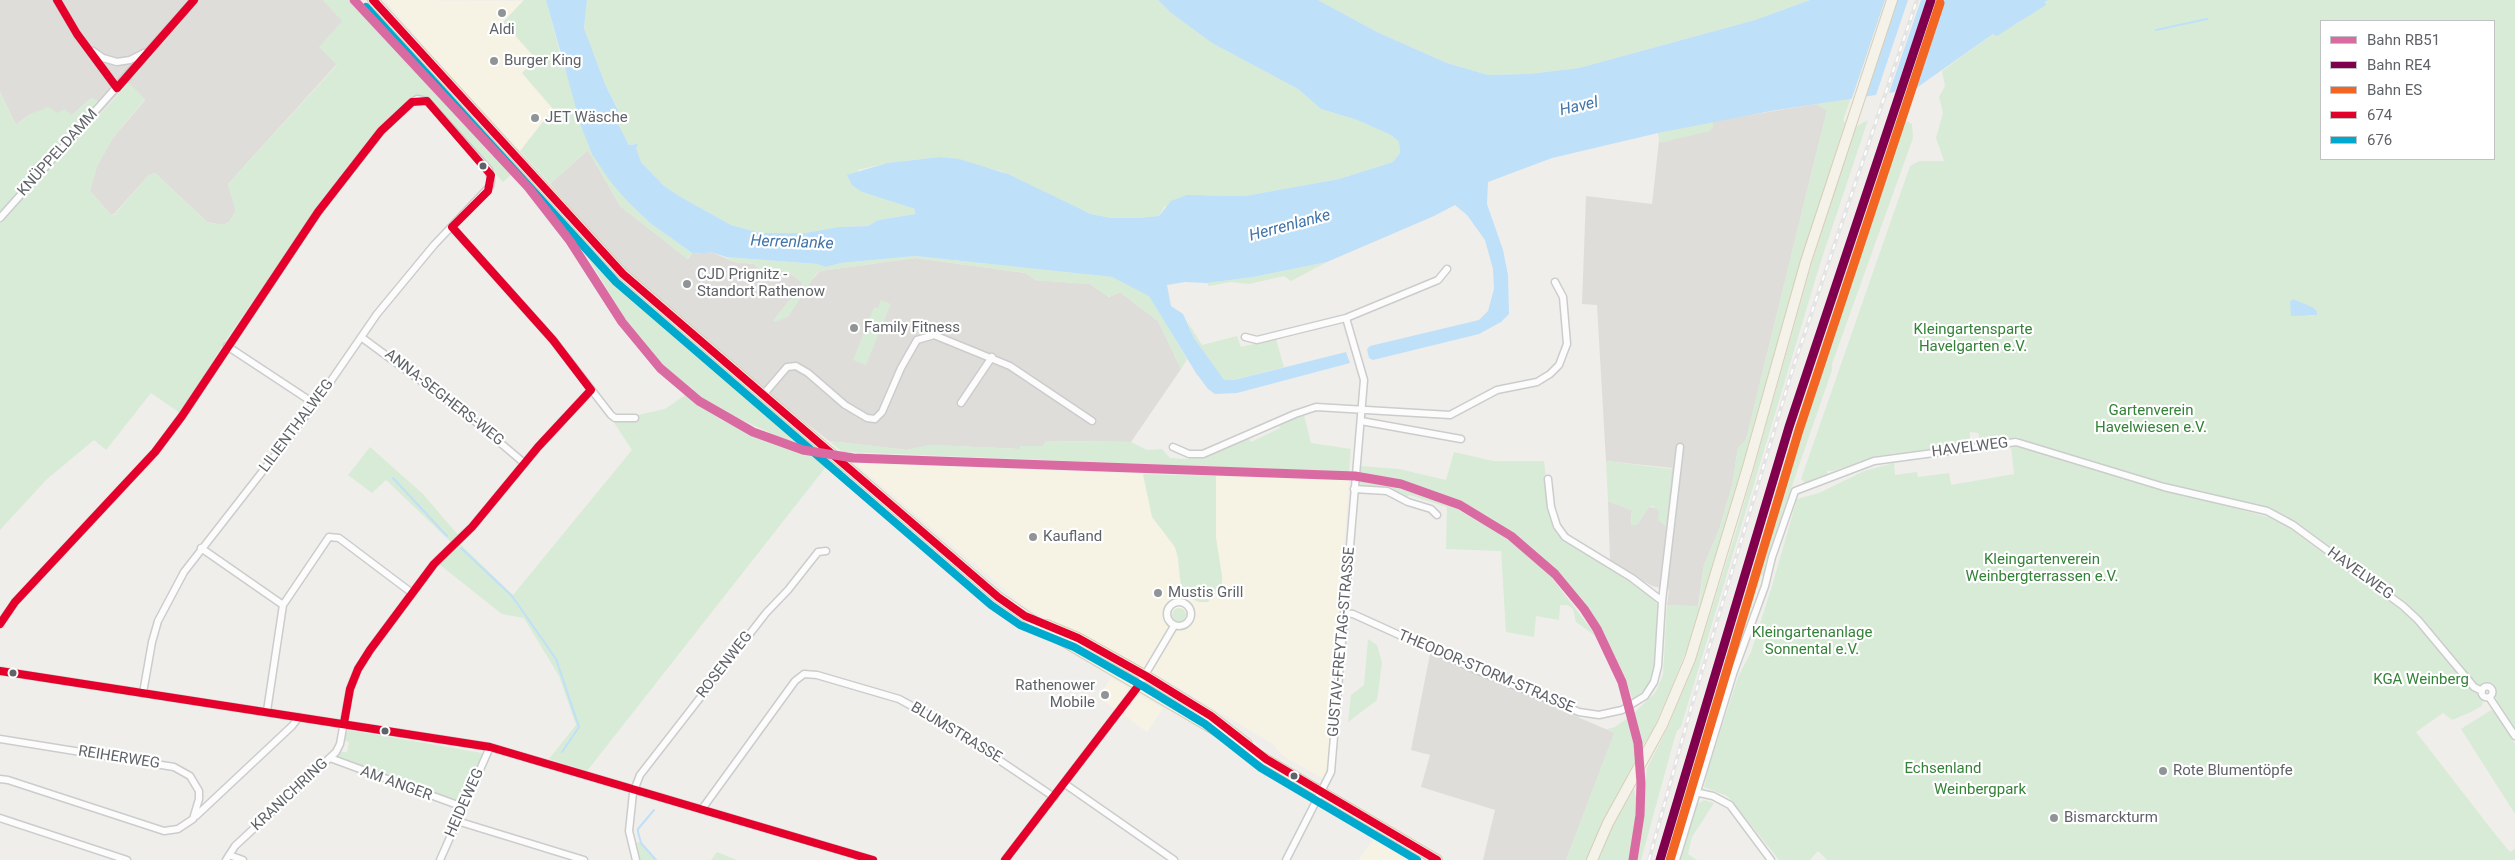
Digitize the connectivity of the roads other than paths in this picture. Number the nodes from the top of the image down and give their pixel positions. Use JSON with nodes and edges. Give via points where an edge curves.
{"nodes":[{"id":1,"x":57,"y":0,"type":"edge"},
{"id":2,"x":194,"y":0,"type":"edge"},
{"id":3,"x":373,"y":0,"type":"edge"},
{"id":4,"x":1892,"y":0,"type":"edge"},
{"id":5,"x":83,"y":42,"type":"junction"},
{"id":6,"x":149,"y":50,"type":"junction"},
{"id":7,"x":117,"y":88,"type":"junction"},
{"id":8,"x":0,"y":218,"type":"edge"},
{"id":9,"x":452,"y":227,"type":"junction"},
{"id":10,"x":1447,"y":269,"type":"dead end"},
{"id":11,"x":1555,"y":282,"type":"dead end"},
{"id":12,"x":1346,"y":318,"type":"junction"},
{"id":13,"x":362,"y":337,"type":"junction"},
{"id":14,"x":1245,"y":337,"type":"dead end"},
{"id":15,"x":227,"y":346,"type":"junction"},
{"id":16,"x":992,"y":357,"type":"junction"},
{"id":17,"x":591,"y":390,"type":"junction"},
{"id":18,"x":763,"y":395,"type":"junction"},
{"id":19,"x":961,"y":403,"type":"dead end"},
{"id":20,"x":315,"y":404,"type":"junction"},
{"id":21,"x":1362,"y":410,"type":"junction"},
{"id":22,"x":635,"y":418,"type":"dead end"},
{"id":23,"x":1092,"y":421,"type":"dead end"},
{"id":24,"x":1361,"y":421,"type":"junction"},
{"id":25,"x":1461,"y":439,"type":"dead end"},
{"id":26,"x":1173,"y":447,"type":"dead end"},
{"id":27,"x":1680,"y":447,"type":"dead end"},
{"id":28,"x":524,"y":463,"type":"junction"},
{"id":29,"x":1548,"y":479,"type":"dead end"},
{"id":30,"x":1354,"y":489,"type":"junction"},
{"id":31,"x":1437,"y":516,"type":"dead end"},
{"id":32,"x":202,"y":548,"type":"junction"},
{"id":33,"x":826,"y":551,"type":"dead end"},
{"id":34,"x":412,"y":593,"type":"junction"},
{"id":35,"x":1662,"y":601,"type":"junction"},
{"id":36,"x":283,"y":605,"type":"junction"},
{"id":37,"x":1344,"y":613,"type":"junction"},
{"id":38,"x":1025,"y":616,"type":"junction"},
{"id":39,"x":0,"y":624,"type":"edge"},
{"id":40,"x":1174,"y":626,"type":"dead end"},
{"id":41,"x":0,"y":671,"type":"edge"},
{"id":42,"x":1146,"y":676,"type":"junction"},
{"id":43,"x":1139,"y":686,"type":"junction"},
{"id":44,"x":143,"y":693,"type":"junction"},
{"id":45,"x":267,"y":711,"type":"junction"},
{"id":46,"x":299,"y":717,"type":"junction"},
{"id":47,"x":344,"y":724,"type":"junction"},
{"id":48,"x":2515,"y":736,"type":"edge"},
{"id":49,"x":0,"y":739,"type":"edge"},
{"id":50,"x":490,"y":746,"type":"junction"},
{"id":51,"x":330,"y":758,"type":"junction"},
{"id":52,"x":1266,"y":759,"type":"junction"},
{"id":53,"x":0,"y":779,"type":"edge"},
{"id":54,"x":1065,"y":784,"type":"junction"},
{"id":55,"x":634,"y":789,"type":"junction"},
{"id":56,"x":1322,"y":792,"type":"junction"},
{"id":57,"x":1695,"y":792,"type":"junction"},
{"id":58,"x":1054,"y":797,"type":"junction"},
{"id":59,"x":463,"y":807,"type":"junction"},
{"id":60,"x":702,"y":809,"type":"junction"},
{"id":61,"x":0,"y":818,"type":"edge"},
{"id":62,"x":192,"y":819,"type":"junction"},
{"id":63,"x":457,"y":821,"type":"junction"},
{"id":64,"x":227,"y":858,"type":"edge"},
{"id":65,"x":127,"y":860,"type":"edge"},
{"id":66,"x":243,"y":860,"type":"edge"},
{"id":67,"x":440,"y":860,"type":"edge"},
{"id":68,"x":584,"y":860,"type":"edge"},
{"id":69,"x":636,"y":860,"type":"edge"},
{"id":70,"x":873,"y":860,"type":"edge"},
{"id":71,"x":1004,"y":860,"type":"edge"},
{"id":72,"x":1174,"y":860,"type":"edge"},
{"id":73,"x":1286,"y":860,"type":"edge"},
{"id":74,"x":1437,"y":860,"type":"edge"},
{"id":75,"x":1592,"y":860,"type":"edge"},
{"id":76,"x":1676,"y":860,"type":"edge"},
{"id":77,"x":1771,"y":860,"type":"edge"}],
"edges":[{"from":1,"to":5,"type":"street"},
{"from":2,"to":6,"type":"street","name":"KNÜPPELDAMM"},
{"from":3,"to":18,"type":"main road","via":[[623,274]]},
{"from":4,"to":75,"type":"main road","via":[[1806,261],[1708,604],[1674,699],[1608,823]]},
{"from":5,"to":6,"type":"street","via":[[97,55],[117,62],[130,60]]},
{"from":5,"to":7,"type":"street"},
{"from":6,"to":7,"type":"street","name":"KNÜPPELDAMM"},
{"from":7,"to":8,"type":"street","name":"KNÜPPELDAMM"},
{"from":9,"to":13,"type":"street","name":"LILIENTHALWEG","via":[[405,279]]},
{"from":9,"to":15,"type":"street","name":"LILIENTHALWEG","via":[[488,191],[492,181],[489,170],[427,102],[412,102],[381,131],[318,212]]},
{"from":9,"to":17,"type":"street","via":[[553,340]]},
{"from":10,"to":12,"type":"street","via":[[1438,280]]},
{"from":11,"to":21,"type":"street","via":[[1563,297],[1567,344],[1559,365],[1544,378],[1497,390],[1450,416]]},
{"from":12,"to":14,"type":"street","via":[[1257,340]]},
{"from":12,"to":21,"type":"street","name":"GUSTAV-FREYTAG-STRASSE","via":[[1363,372]]},
{"from":13,"to":20,"type":"street","name":"LILIENTHALWEG"},
{"from":13,"to":28,"type":"street","name":"ANNA-SEGHERS-WEG","via":[[470,417]]},
{"from":15,"to":20,"type":"street"},
{"from":15,"to":39,"type":"street","via":[[155,452],[15,602]]},
{"from":16,"to":18,"type":"street","via":[[934,335],[917,340],[882,412],[875,419],[845,405],[796,366],[787,367]]},
{"from":16,"to":19,"type":"street"},
{"from":16,"to":23,"type":"street"},
{"from":17,"to":22,"type":"street","via":[[615,418]]},
{"from":17,"to":28,"type":"street","name":"KRANICHRING"},
{"from":18,"to":38,"type":"main road","via":[[954,560]]},
{"from":20,"to":32,"type":"street","name":"LILIENTHALWEG"},
{"from":21,"to":24,"type":"street","name":"GUSTAV-FREYTAG-STRASSE"},
{"from":21,"to":26,"type":"street","via":[[1330,406],[1306,410],[1203,454],[1189,454]]},
{"from":24,"to":25,"type":"street"},
{"from":24,"to":30,"type":"street","name":"GUSTAV-FREYTAG-STRASSE"},
{"from":27,"to":35,"type":"street"},
{"from":28,"to":34,"type":"street","name":"KRANICHRING","via":[[472,527],[437,560]]},
{"from":29,"to":35,"type":"street","via":[[1551,507],[1557,526],[1565,537],[1632,578]]},
{"from":30,"to":31,"type":"street","via":[[1387,491],[1431,509]]},
{"from":30,"to":37,"type":"street","name":"GUSTAV-FREYTAG-STRASSE"},
{"from":32,"to":36,"type":"street"},
{"from":32,"to":44,"type":"street","name":"LILIENTHALWEG","via":[[181,577],[161,614],[152,642]]},
{"from":33,"to":55,"type":"street","name":"ROSENWEG","via":[[818,552],[766,613],[647,764]]},
{"from":34,"to":36,"type":"street","via":[[339,538],[331,536]]},
{"from":34,"to":47,"type":"street","name":"KRANICHRING","via":[[358,669],[350,689]]},
{"from":35,"to":37,"type":"street","name":"THEODOR-STORM-STRASSE","via":[[1656,676],[1645,696],[1630,707],[1608,715],[1579,712],[1353,614]]},
{"from":36,"to":45,"type":"street"},
{"from":37,"to":56,"type":"street","name":"GUSTAV-FREYTAG-STRASSE","via":[[1331,772]]},
{"from":38,"to":42,"type":"main road","via":[[1078,638]]},
{"from":38,"to":43,"type":"main road"},
{"from":40,"to":42,"type":"street"},
{"from":41,"to":44,"type":"street"},
{"from":42,"to":43,"type":"street"},
{"from":42,"to":52,"type":"main road","via":[[1211,716]]},
{"from":43,"to":52,"type":"main road"},
{"from":43,"to":54,"type":"street"},
{"from":44,"to":45,"type":"street"},
{"from":45,"to":46,"type":"street"},
{"from":46,"to":47,"type":"street"},
{"from":46,"to":62,"type":"street"},
{"from":47,"to":50,"type":"street"},
{"from":47,"to":51,"type":"street","name":"KRANICHRING","via":[[340,744]]},
{"from":48,"to":57,"type":"street","name":"HAVELWEG","via":[[2489,697],[2493,693],[2491,688],[2486,686],[2482,691],[2474,687],[2408,610],[2278,516],[2257,508],[2164,487],[2016,442],[1874,461],[1795,491]]},
{"from":49,"to":62,"type":"street","name":"REIHERWEG","via":[[182,770],[199,791],[198,808]]},
{"from":50,"to":55,"type":"street"},
{"from":50,"to":59,"type":"street","name":"HEIDEWEG"},
{"from":51,"to":59,"type":"street","name":"AM ANGER"},
{"from":51,"to":64,"type":"street","name":"KRANICHRING","via":[[235,846]]},
{"from":52,"to":56,"type":"main road"},
{"from":53,"to":62,"type":"street","via":[[164,831],[178,829]]},
{"from":54,"to":58,"type":"street"},
{"from":54,"to":72,"type":"street"},
{"from":55,"to":60,"type":"street"},
{"from":55,"to":69,"type":"street","via":[[629,831]]},
{"from":56,"to":73,"type":"street","name":"GUSTAV-FREYTAG-STRASSE"},
{"from":56,"to":74,"type":"main road"},
{"from":57,"to":76,"type":"street"},
{"from":57,"to":77,"type":"street","via":[[1730,805]]},
{"from":58,"to":60,"type":"street","name":"BLUMSTRASSE","via":[[950,727],[899,699],[804,674],[795,681]]},
{"from":58,"to":71,"type":"street"},
{"from":59,"to":63,"type":"street","name":"HEIDEWEG"},
{"from":60,"to":70,"type":"street"},
{"from":61,"to":65,"type":"street"},
{"from":63,"to":67,"type":"street","name":"HEIDEWEG"},
{"from":63,"to":68,"type":"street"},
{"from":64,"to":66,"type":"street"}]}
